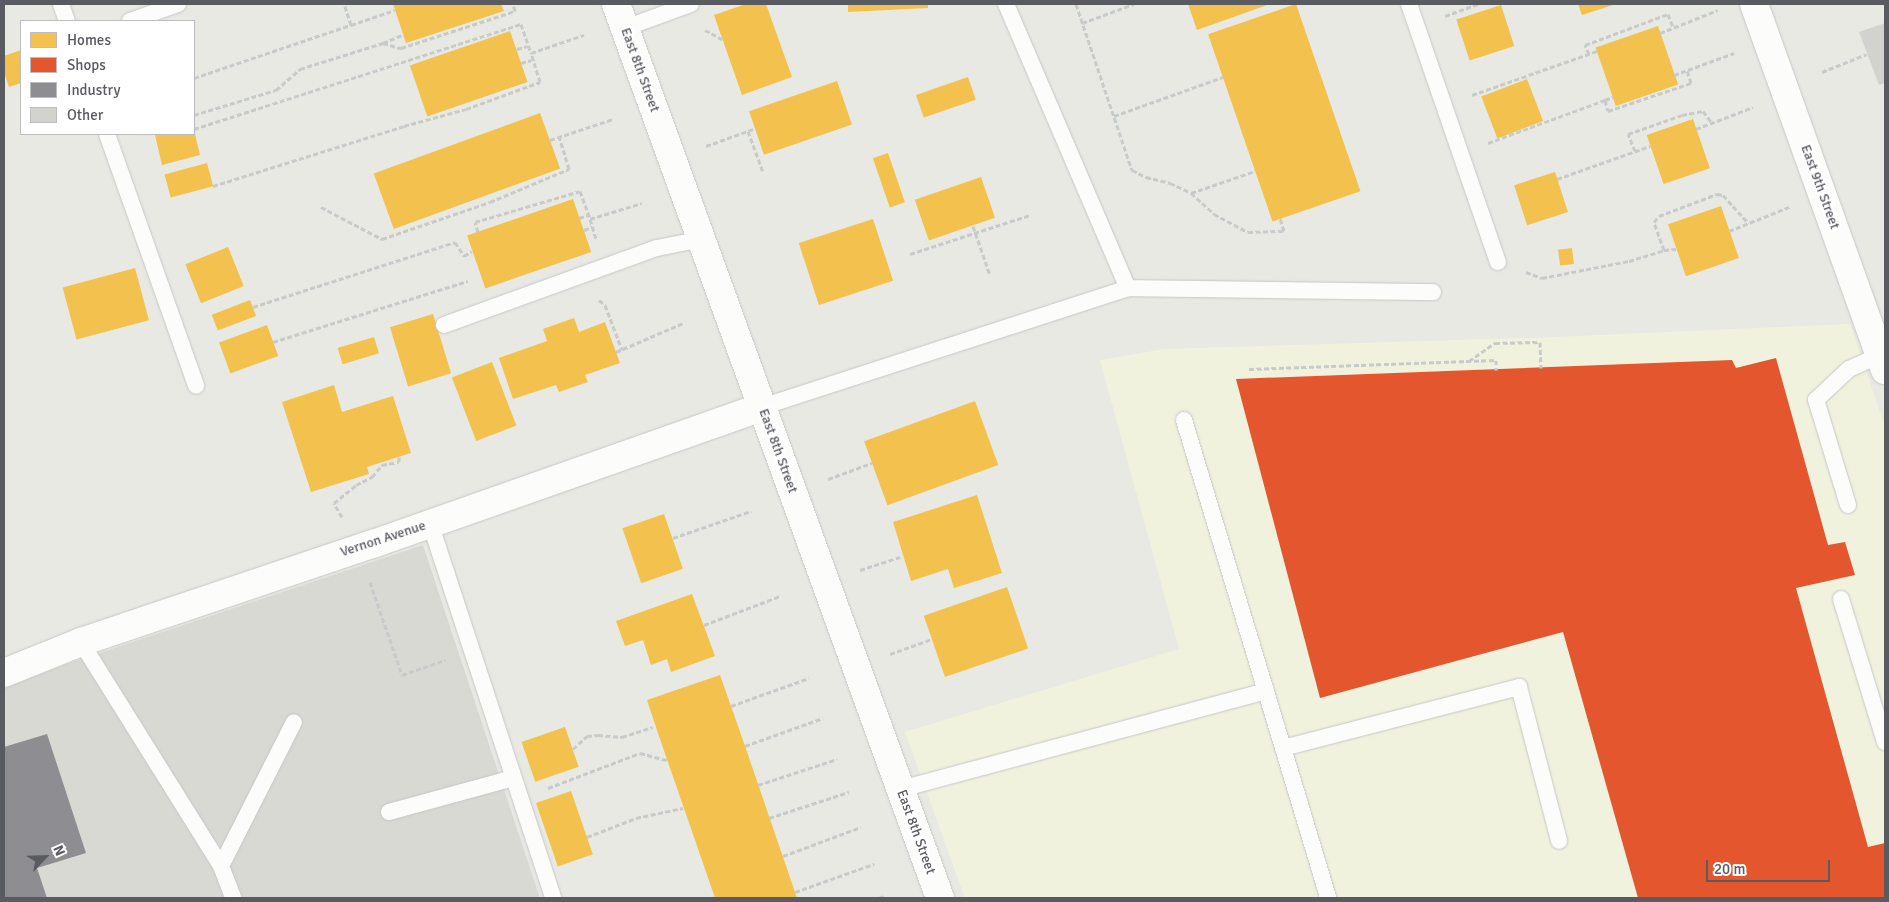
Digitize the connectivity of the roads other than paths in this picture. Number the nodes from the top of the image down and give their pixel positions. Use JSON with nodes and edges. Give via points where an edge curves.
{"nodes":[{"id":1,"x":61,"y":4,"type":"edge"},
{"id":2,"x":178,"y":4,"type":"edge"},
{"id":3,"x":691,"y":4,"type":"edge"},
{"id":4,"x":1006,"y":4,"type":"edge"},
{"id":5,"x":1409,"y":4,"type":"edge"},
{"id":6,"x":1754,"y":4,"type":"edge"},
{"id":7,"x":621,"y":16,"type":"edge"},
{"id":8,"x":67,"y":20,"type":"edge"},
{"id":9,"x":133,"y":20,"type":"edge"},
{"id":10,"x":107,"y":135,"type":"edge"},
{"id":11,"x":702,"y":239,"type":"junction"},
{"id":12,"x":1498,"y":262,"type":"road end"},
{"id":13,"x":1128,"y":288,"type":"junction"},
{"id":14,"x":1433,"y":292,"type":"dead end"},
{"id":15,"x":444,"y":325,"type":"dead end"},
{"id":16,"x":1882,"y":362,"type":"edge"},
{"id":17,"x":196,"y":386,"type":"dead end"},
{"id":18,"x":762,"y":407,"type":"junction"},
{"id":19,"x":1184,"y":420,"type":"dead end"},
{"id":20,"x":1848,"y":505,"type":"dead end"},
{"id":21,"x":430,"y":523,"type":"junction"},
{"id":22,"x":1841,"y":598,"type":"dead end"},
{"id":23,"x":81,"y":642,"type":"junction"},
{"id":24,"x":4,"y":673,"type":"edge"},
{"id":25,"x":1266,"y":691,"type":"junction"},
{"id":26,"x":294,"y":722,"type":"dead end"},
{"id":27,"x":1885,"y":742,"type":"edge"},
{"id":28,"x":1283,"y":748,"type":"junction"},
{"id":29,"x":513,"y":778,"type":"junction"},
{"id":30,"x":901,"y":789,"type":"junction"},
{"id":31,"x":389,"y":812,"type":"dead end"},
{"id":32,"x":1559,"y":841,"type":"dead end"},
{"id":33,"x":221,"y":866,"type":"junction"},
{"id":34,"x":233,"y":898,"type":"edge"},
{"id":35,"x":553,"y":898,"type":"edge"},
{"id":36,"x":940,"y":898,"type":"edge"},
{"id":37,"x":1328,"y":898,"type":"edge"}],
"edges":[{"from":1,"to":8,"type":"lane"},
{"from":2,"to":9,"type":"lane"},
{"from":3,"to":7,"type":"lane"},
{"from":4,"to":13,"type":"lane"},
{"from":5,"to":12,"type":"lane"},
{"from":6,"to":16,"type":"street","name":"East 9th Street"},
{"from":7,"to":11,"type":"street","name":"East 8th Street"},
{"from":10,"to":17,"type":"lane"},
{"from":11,"to":15,"type":"lane","via":[[657,248]]},
{"from":11,"to":18,"type":"street","name":"East 8th Street"},
{"from":13,"to":14,"type":"lane"},
{"from":13,"to":18,"type":"lane"},
{"from":16,"to":20,"type":"lane","via":[[1849,369],[1816,400]]},
{"from":18,"to":21,"type":"street","name":"Vernon Avenue"},
{"from":18,"to":30,"type":"street","name":"East 8th Street"},
{"from":19,"to":25,"type":"lane"},
{"from":21,"to":23,"type":"street","name":"Vernon Avenue"},
{"from":21,"to":29,"type":"lane"},
{"from":22,"to":27,"type":"lane"},
{"from":23,"to":24,"type":"street","name":"Vernon Avenue"},
{"from":23,"to":33,"type":"lane"},
{"from":25,"to":28,"type":"lane"},
{"from":25,"to":30,"type":"lane"},
{"from":26,"to":33,"type":"lane"},
{"from":28,"to":32,"type":"lane","via":[[1519,687]]},
{"from":28,"to":37,"type":"lane"},
{"from":29,"to":31,"type":"lane"},
{"from":29,"to":35,"type":"lane"},
{"from":30,"to":36,"type":"street","name":"East 8th Street"},
{"from":33,"to":34,"type":"lane"}]}
